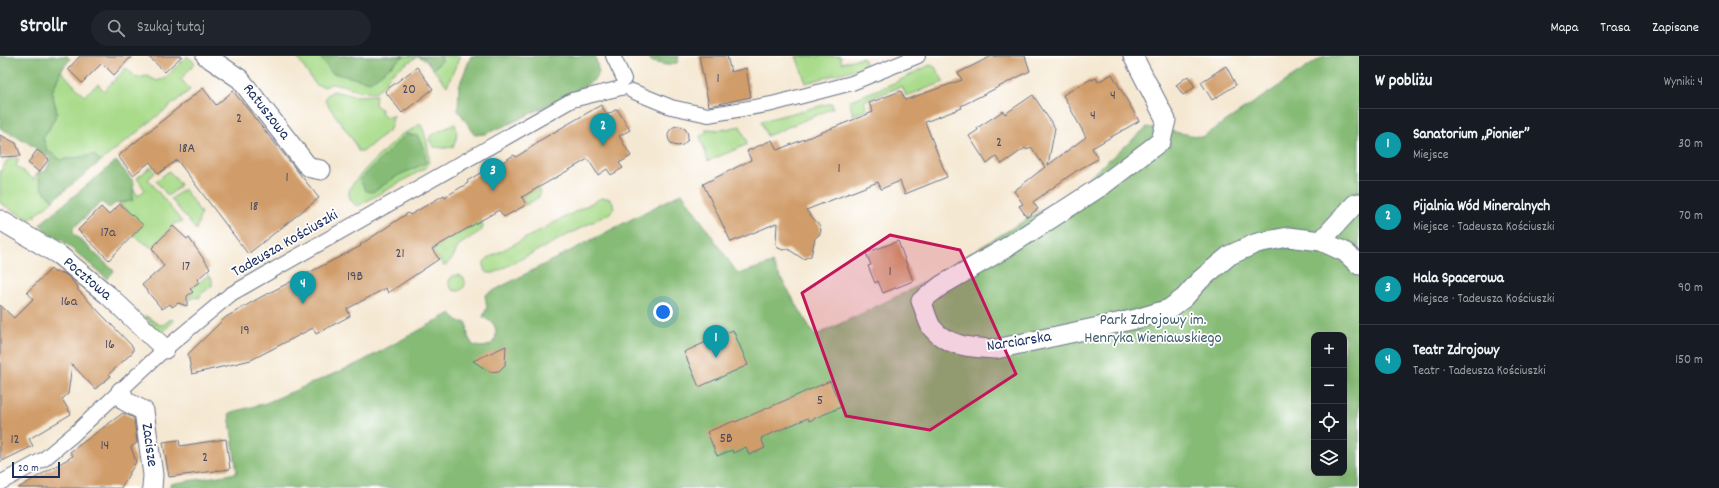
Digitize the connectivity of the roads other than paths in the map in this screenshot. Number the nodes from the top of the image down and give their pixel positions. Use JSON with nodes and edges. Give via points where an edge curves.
{"nodes":[{"id":1,"x":206,"y":56,"type":"edge"},
{"id":2,"x":613,"y":56,"type":"edge"},
{"id":3,"x":918,"y":56,"type":"edge"},
{"id":4,"x":1133,"y":56,"type":"edge"},
{"id":5,"x":626,"y":86,"type":"junction"},
{"id":6,"x":321,"y":170,"type":"dead end"},
{"id":7,"x":1359,"y":203,"type":"edge"},
{"id":8,"x":0,"y":220,"type":"edge"},
{"id":9,"x":1321,"y":241,"type":"junction"},
{"id":10,"x":1359,"y":265,"type":"edge"},
{"id":11,"x":164,"y":349,"type":"junction"},
{"id":12,"x":121,"y":391,"type":"junction"},
{"id":13,"x":0,"y":483,"type":"edge"},
{"id":14,"x":152,"y":488,"type":"edge"}],
"edges":[{"from":1,"to":6,"type":"street","name":"Ratuszowa","via":[[240,79],[306,164]]},
{"from":2,"to":5,"type":"street"},
{"from":3,"to":5,"type":"street","via":[[852,83],[772,104],[708,115],[671,107]]},
{"from":4,"to":9,"type":"street","name":"Narciarska","via":[[1166,120],[1161,141],[1103,185],[1004,249],[942,285],[921,301],[932,328],[946,339],[958,344],[996,349],[1136,319],[1169,309],[1230,255],[1257,243],[1288,237]]},
{"from":5,"to":11,"type":"street","name":"Tadeusza Kościuszki","via":[[572,100],[231,294]]},
{"from":7,"to":9,"type":"street","via":[[1355,204]]},
{"from":8,"to":11,"type":"street","name":"Pocztowa","via":[[59,255],[108,296]]},
{"from":9,"to":10,"type":"street","via":[[1345,252]]},
{"from":11,"to":12,"type":"street","name":"Tadeusza Kościuszki"},
{"from":12,"to":13,"type":"street","name":"Tadeusza Kościuszki","via":[[44,459]]},
{"from":12,"to":14,"type":"street","name":"Zacisze","via":[[125,401],[144,411],[153,475]]}]}
